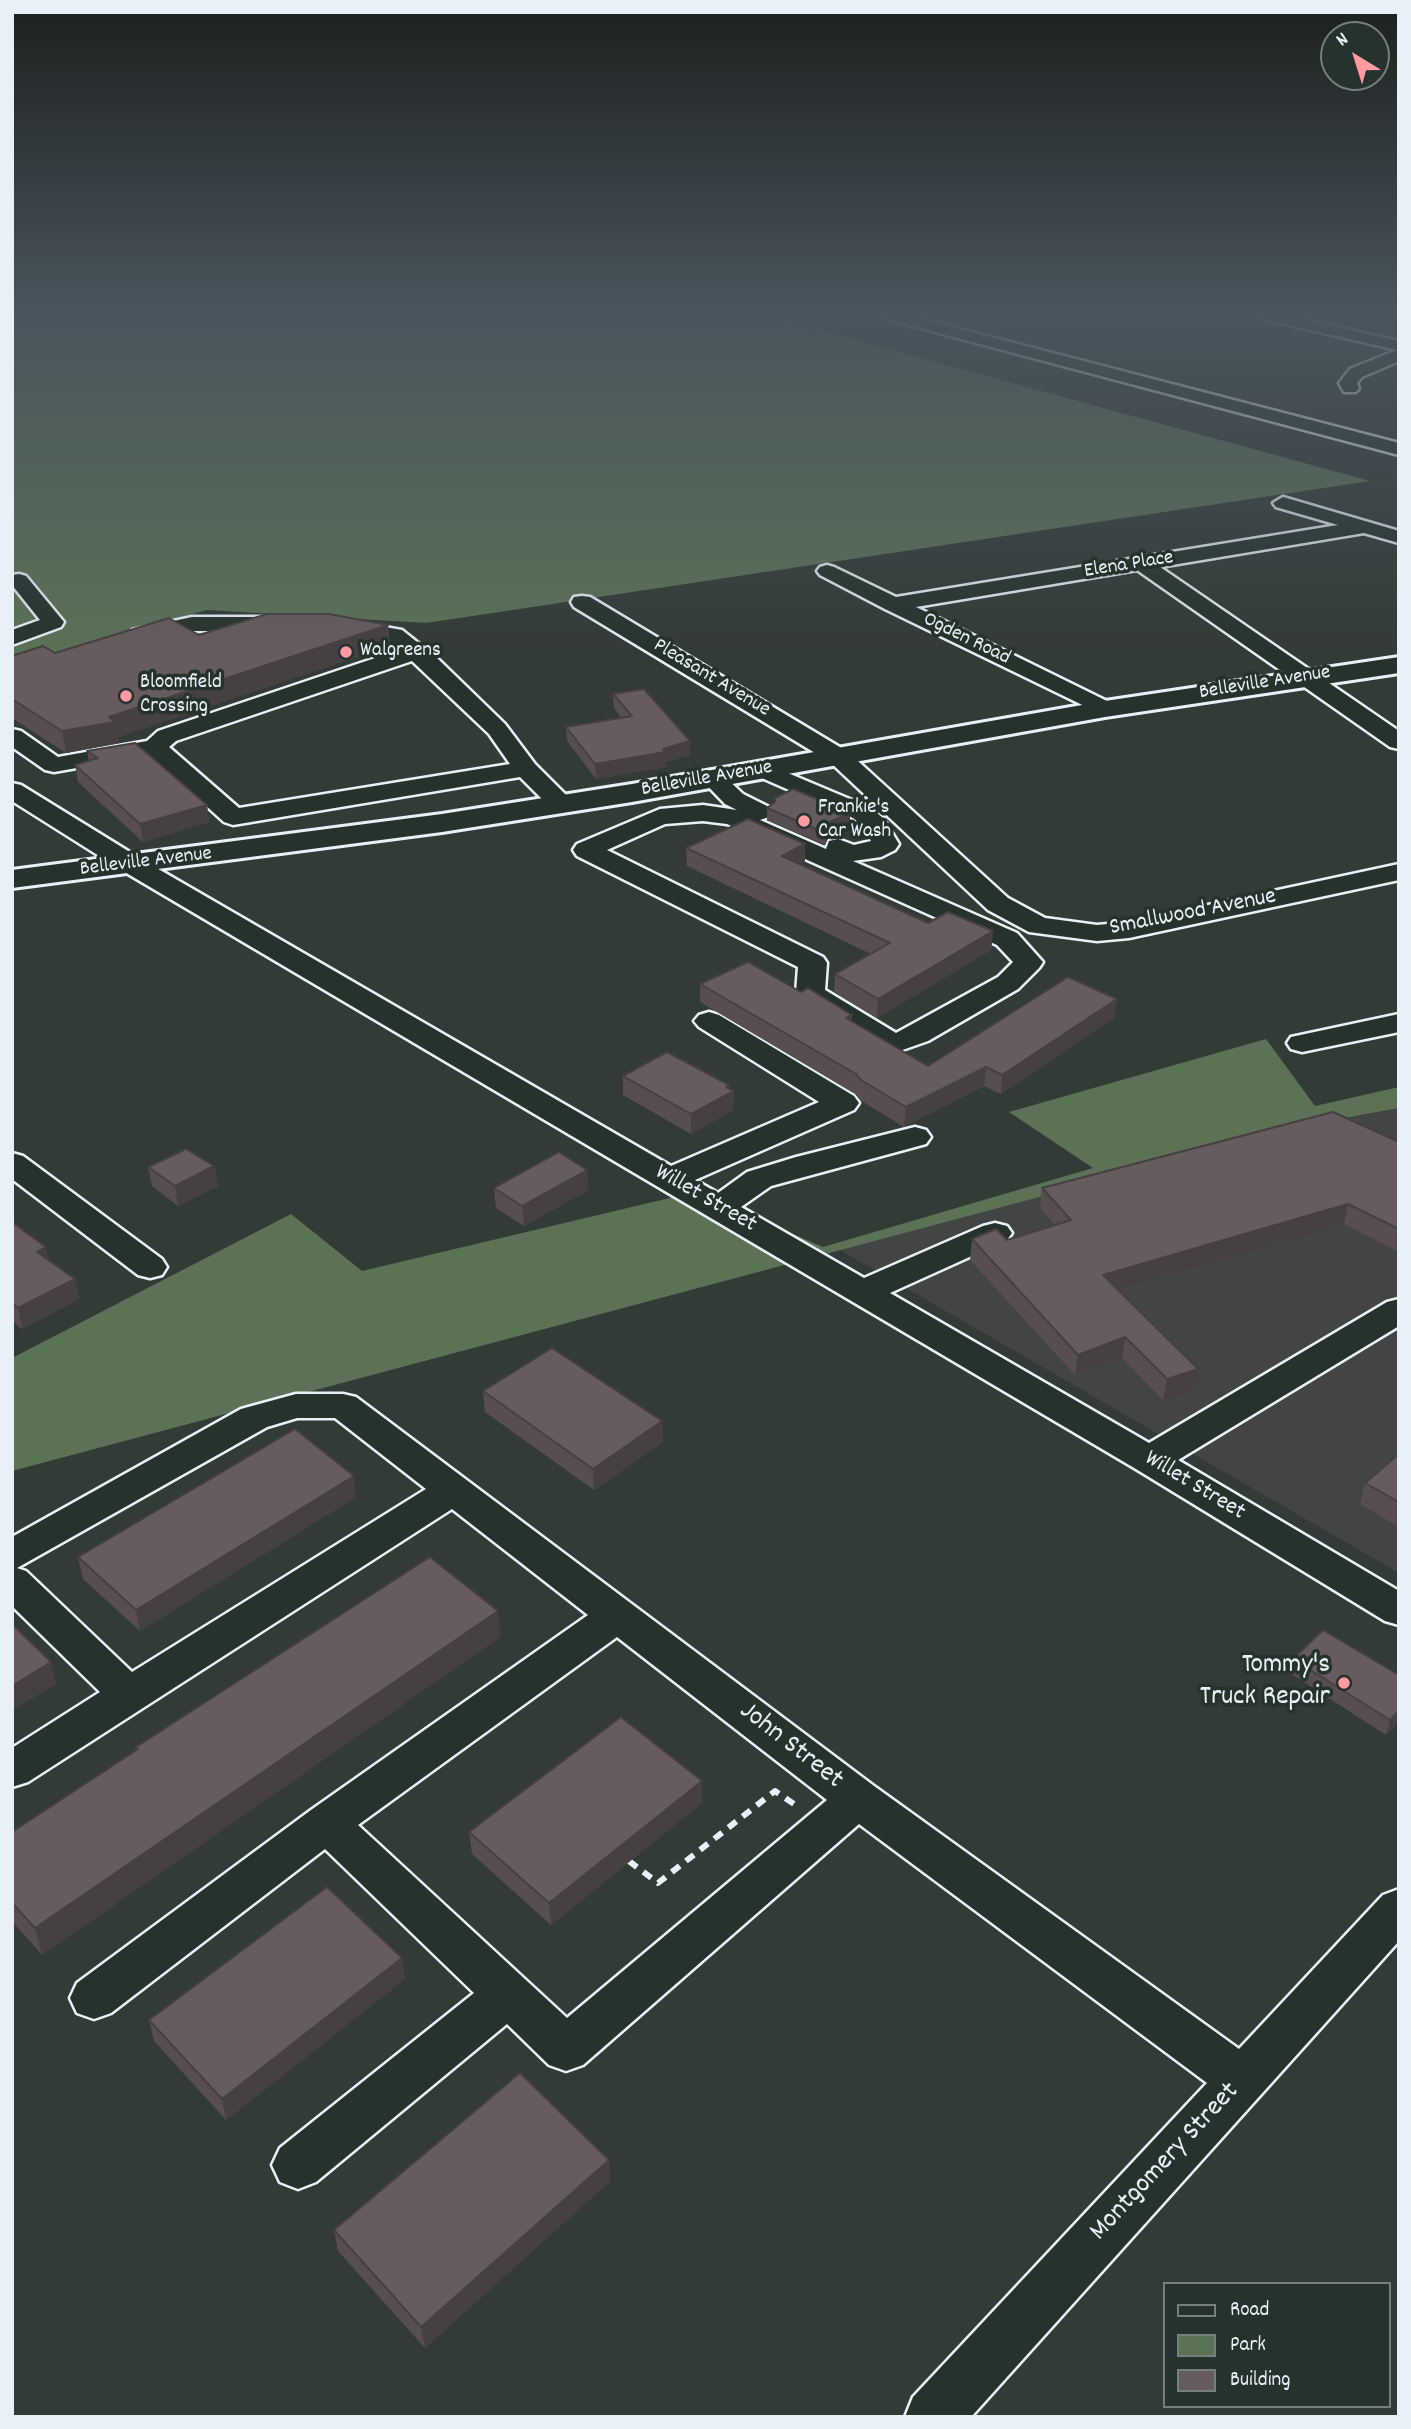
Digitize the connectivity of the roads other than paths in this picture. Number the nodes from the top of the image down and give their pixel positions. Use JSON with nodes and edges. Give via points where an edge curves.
{"nodes":[{"id":1,"x":1324,"y":429,"type":"edge"},
{"id":2,"x":1399,"y":449,"type":"edge"},
{"id":3,"x":1283,"y":503,"type":"dead end"},
{"id":4,"x":1365,"y":527,"type":"junction"},
{"id":5,"x":1399,"y":537,"type":"edge"},
{"id":6,"x":1142,"y":564,"type":"junction"},
{"id":7,"x":827,"y":571,"type":"dead end"},
{"id":8,"x":14,"y":573,"type":"edge"},
{"id":9,"x":582,"y":602,"type":"dead end"},
{"id":10,"x":893,"y":604,"type":"junction"},
{"id":11,"x":12,"y":638,"type":"edge"},
{"id":12,"x":124,"y":638,"type":"edge"},
{"id":13,"x":415,"y":652,"type":"junction"},
{"id":14,"x":1399,"y":665,"type":"edge"},
{"id":15,"x":1305,"y":677,"type":"junction"},
{"id":16,"x":1105,"y":709,"type":"junction"},
{"id":17,"x":12,"y":736,"type":"edge"},
{"id":18,"x":1399,"y":742,"type":"edge"},
{"id":19,"x":155,"y":747,"type":"junction"},
{"id":20,"x":839,"y":757,"type":"junction"},
{"id":21,"x":526,"y":769,"type":"junction"},
{"id":22,"x":764,"y":770,"type":"junction"},
{"id":23,"x":713,"y":779,"type":"junction"},
{"id":24,"x":12,"y":790,"type":"edge"},
{"id":25,"x":632,"y":793,"type":"junction"},
{"id":26,"x":561,"y":804,"type":"junction"},
{"id":27,"x":760,"y":812,"type":"dead end"},
{"id":28,"x":660,"y":817,"type":"junction"},
{"id":29,"x":838,"y":847,"type":"dead end"},
{"id":30,"x":132,"y":865,"type":"junction"},
{"id":31,"x":1399,"y":872,"type":"edge"},
{"id":32,"x":12,"y":879,"type":"edge"},
{"id":33,"x":709,"y":1021,"type":"dead end"},
{"id":34,"x":1399,"y":1023,"type":"edge"},
{"id":35,"x":1302,"y":1043,"type":"dead end"},
{"id":36,"x":915,"y":1137,"type":"dead end"},
{"id":37,"x":12,"y":1163,"type":"edge"},
{"id":38,"x":669,"y":1179,"type":"junction"},
{"id":39,"x":718,"y":1208,"type":"junction"},
{"id":40,"x":995,"y":1233,"type":"edge"},
{"id":41,"x":150,"y":1267,"type":"dead end"},
{"id":42,"x":862,"y":1292,"type":"junction"},
{"id":43,"x":1399,"y":1310,"type":"edge"},
{"id":44,"x":1149,"y":1460,"type":"junction"},
{"id":45,"x":454,"y":1490,"type":"junction"},
{"id":46,"x":19,"y":1542,"type":"edge"},
{"id":47,"x":12,"y":1581,"type":"edge"},
{"id":48,"x":1399,"y":1610,"type":"edge"},
{"id":49,"x":619,"y":1614,"type":"junction"},
{"id":50,"x":129,"y":1695,"type":"junction"},
{"id":51,"x":12,"y":1770,"type":"edge"},
{"id":52,"x":858,"y":1799,"type":"junction"},
{"id":53,"x":327,"y":1823,"type":"junction"},
{"id":54,"x":1399,"y":1909,"type":"edge"},
{"id":55,"x":508,"y":1995,"type":"junction"},
{"id":56,"x":94,"y":1998,"type":"dead end"},
{"id":57,"x":1242,"y":2080,"type":"junction"},
{"id":58,"x":299,"y":2165,"type":"dead end"},
{"id":59,"x":933,"y":2417,"type":"edge"}],
"edges":[{"from":1,"to":2,"type":"street"},
{"from":3,"to":4,"type":"street"},
{"from":4,"to":5,"type":"street"},
{"from":4,"to":6,"type":"street","name":"Elena Place"},
{"from":6,"to":10,"type":"street","name":"Elena Place"},
{"from":6,"to":15,"type":"street"},
{"from":7,"to":10,"type":"street","name":"Ogden Road"},
{"from":8,"to":11,"type":"street","via":[[53,622]]},
{"from":9,"to":20,"type":"street","name":"Pleasant Avenue"},
{"from":10,"to":16,"type":"street","name":"Ogden Road"},
{"from":12,"to":13,"type":"street","via":[[192,624],[310,624],[394,635]]},
{"from":13,"to":19,"type":"street","via":[[167,736]]},
{"from":13,"to":21,"type":"street","via":[[497,729]]},
{"from":14,"to":15,"type":"main road","name":"Belleville Avenue"},
{"from":15,"to":16,"type":"main road","name":"Belleville Avenue"},
{"from":15,"to":18,"type":"street"},
{"from":16,"to":20,"type":"main road","name":"Belleville Avenue"},
{"from":17,"to":19,"type":"street","via":[[54,765]]},
{"from":19,"to":21,"type":"street","via":[[233,817]]},
{"from":20,"to":22,"type":"main road","name":"Belleville Avenue"},
{"from":20,"to":31,"type":"street","name":"Smallwood Avenue","via":[[998,904],[1039,926],[1097,933],[1129,930]]},
{"from":21,"to":26,"type":"street"},
{"from":22,"to":23,"type":"main road","name":"Belleville Avenue"},
{"from":22,"to":29,"type":"street","via":[[862,813],[886,844],[850,853]]},
{"from":23,"to":25,"type":"main road","name":"Belleville Avenue"},
{"from":23,"to":27,"type":"street","via":[[734,799]]},
{"from":24,"to":30,"type":"street","name":"Willet Street"},
{"from":25,"to":26,"type":"main road","name":"Belleville Avenue"},
{"from":25,"to":28,"type":"street"},
{"from":26,"to":30,"type":"main road","name":"Belleville Avenue"},
{"from":28,"to":28,"type":"street","via":[[586,850],[814,964],[810,993],[894,1044],[1008,983],[1029,962],[1007,939],[733,817],[703,813]]},
{"from":30,"to":32,"type":"main road","name":"Belleville Avenue"},
{"from":30,"to":38,"type":"street","name":"Willet Street"},
{"from":33,"to":38,"type":"street","via":[[843,1103]]},
{"from":34,"to":35,"type":"street"},
{"from":36,"to":39,"type":"street","via":[[759,1179]]},
{"from":37,"to":41,"type":"street"},
{"from":38,"to":39,"type":"street","name":"Willet Street"},
{"from":39,"to":42,"type":"street","name":"Willet Street"},
{"from":40,"to":42,"type":"street"},
{"from":42,"to":44,"type":"street","name":"Willet Street"},
{"from":43,"to":44,"type":"street"},
{"from":44,"to":48,"type":"street","name":"Willet Street"},
{"from":45,"to":46,"type":"street","name":"John Street","via":[[343,1406],[296,1406],[254,1418]]},
{"from":45,"to":49,"type":"street","name":"John Street"},
{"from":45,"to":50,"type":"street"},
{"from":47,"to":50,"type":"street"},
{"from":49,"to":52,"type":"street","name":"John Street"},
{"from":49,"to":53,"type":"street"},
{"from":50,"to":51,"type":"street"},
{"from":52,"to":55,"type":"street","via":[[566,2049]]},
{"from":52,"to":57,"type":"street","name":"John Street"},
{"from":53,"to":55,"type":"street"},
{"from":53,"to":56,"type":"street"},
{"from":54,"to":57,"type":"street","name":"Montgomery Street"},
{"from":55,"to":58,"type":"street"},
{"from":57,"to":59,"type":"street","name":"Montgomery Street"}]}
